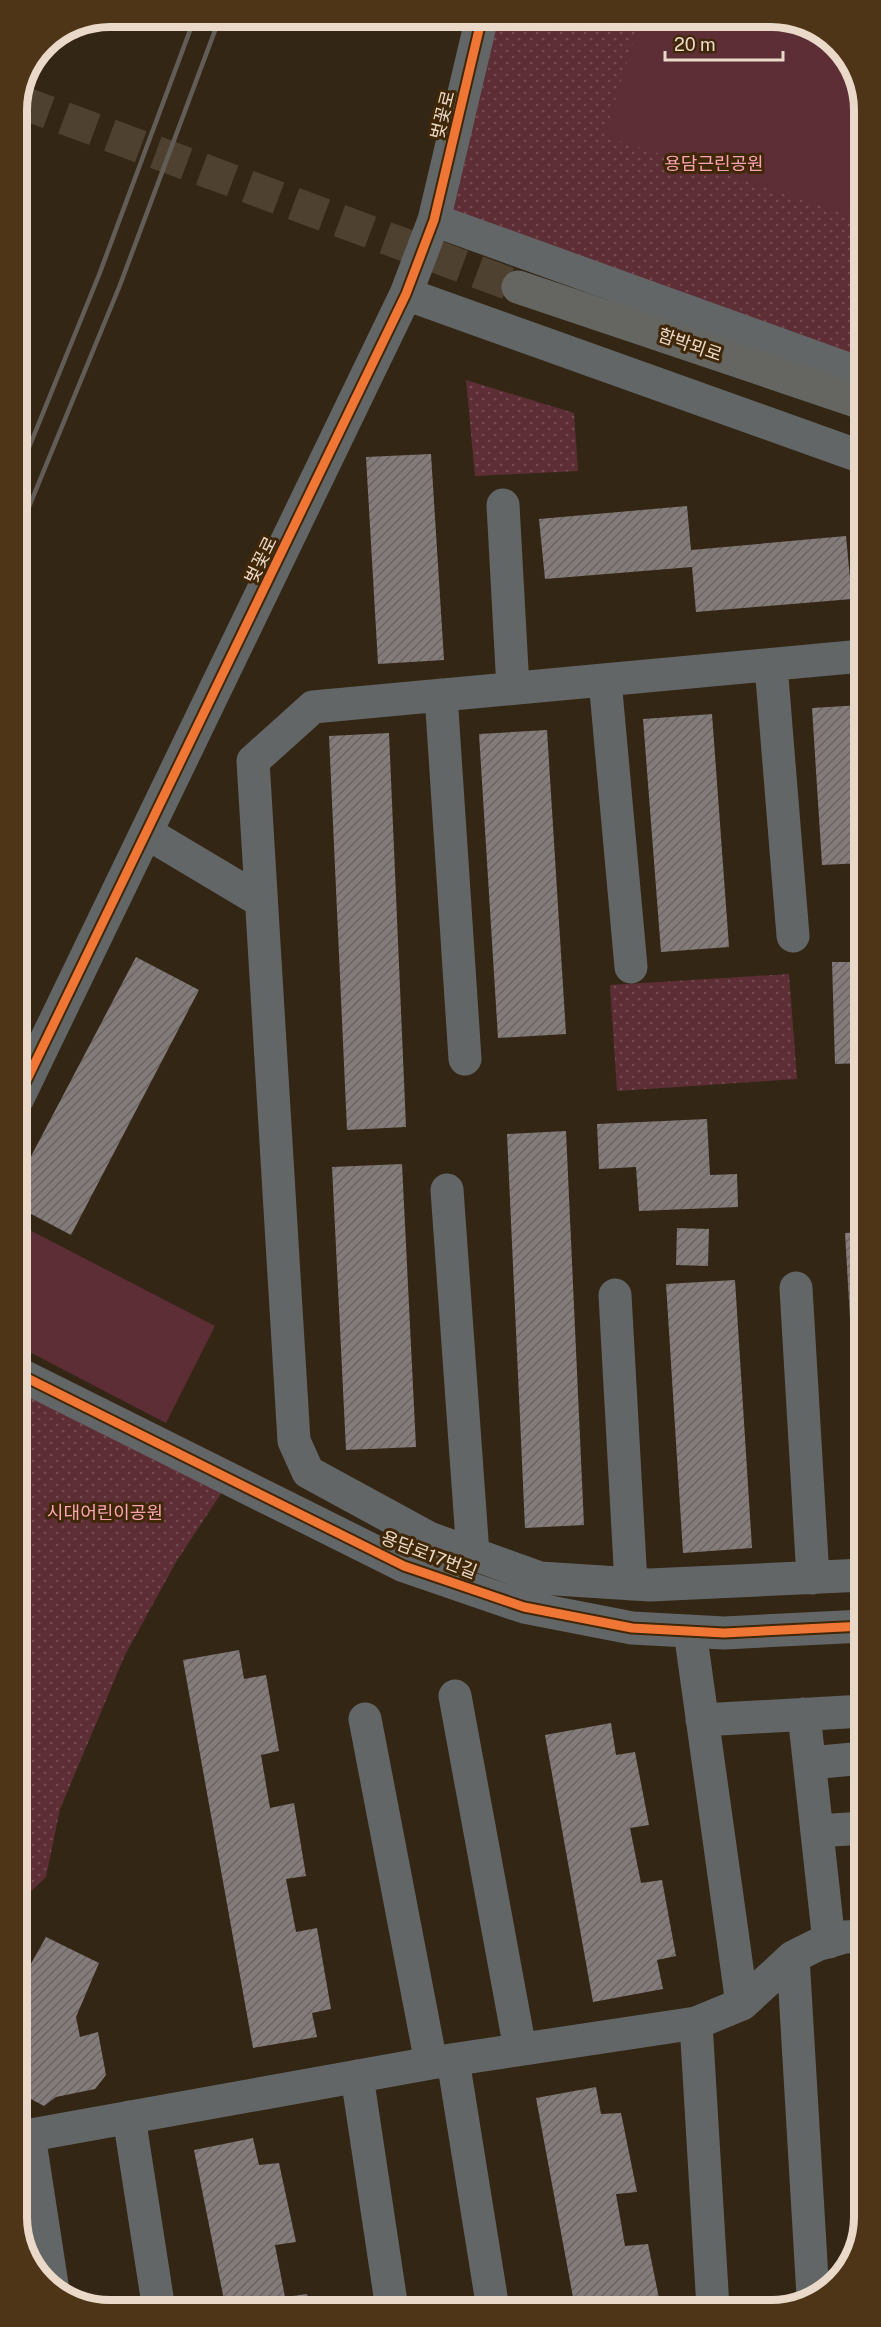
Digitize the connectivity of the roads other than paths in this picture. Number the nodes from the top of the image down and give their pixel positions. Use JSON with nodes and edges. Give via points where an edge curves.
{"nodes":[{"id":1,"x":480,"y":27,"type":"edge"},
{"id":2,"x":434,"y":219,"type":"junction"},
{"id":3,"x":518,"y":287,"type":"tunnel mouth"},
{"id":4,"x":406,"y":294,"type":"junction"},
{"id":5,"x":854,"y":371,"type":"edge"},
{"id":6,"x":854,"y":400,"type":"edge"},
{"id":7,"x":854,"y":454,"type":"edge"},
{"id":8,"x":503,"y":505,"type":"dead end"},
{"id":9,"x":854,"y":657,"type":"edge"},
{"id":10,"x":771,"y":665,"type":"junction"},
{"id":11,"x":605,"y":680,"type":"junction"},
{"id":12,"x":513,"y":688,"type":"junction"},
{"id":13,"x":441,"y":695,"type":"junction"},
{"id":14,"x":147,"y":833,"type":"junction"},
{"id":15,"x":261,"y":901,"type":"junction"},
{"id":16,"x":793,"y":936,"type":"dead end"},
{"id":17,"x":630,"y":967,"type":"dead end"},
{"id":18,"x":465,"y":1059,"type":"dead end"},
{"id":19,"x":27,"y":1080,"type":"edge"},
{"id":20,"x":447,"y":1191,"type":"dead end"},
{"id":21,"x":796,"y":1288,"type":"dead end"},
{"id":22,"x":615,"y":1295,"type":"dead end"},
{"id":23,"x":27,"y":1378,"type":"edge"},
{"id":24,"x":473,"y":1554,"type":"junction"},
{"id":25,"x":854,"y":1576,"type":"edge"},
{"id":26,"x":813,"y":1578,"type":"junction"},
{"id":27,"x":631,"y":1584,"type":"junction"},
{"id":28,"x":854,"y":1626,"type":"edge"},
{"id":29,"x":690,"y":1631,"type":"junction"},
{"id":30,"x":455,"y":1696,"type":"dead end"},
{"id":31,"x":854,"y":1712,"type":"edge"},
{"id":32,"x":804,"y":1714,"type":"junction"},
{"id":33,"x":365,"y":1719,"type":"dead end"},
{"id":34,"x":702,"y":1720,"type":"junction"},
{"id":35,"x":854,"y":1759,"type":"edge"},
{"id":36,"x":810,"y":1763,"type":"junction"},
{"id":37,"x":854,"y":1829,"type":"edge"},
{"id":38,"x":817,"y":1831,"type":"junction"},
{"id":39,"x":854,"y":1937,"type":"edge"},
{"id":40,"x":829,"y":1942,"type":"junction"},
{"id":41,"x":793,"y":1957,"type":"junction"},
{"id":42,"x":742,"y":2004,"type":"junction"},
{"id":43,"x":696,"y":2023,"type":"junction"},
{"id":44,"x":520,"y":2049,"type":"junction"},
{"id":45,"x":442,"y":2061,"type":"junction"},
{"id":46,"x":357,"y":2076,"type":"junction"},
{"id":47,"x":129,"y":2117,"type":"junction"},
{"id":48,"x":27,"y":2136,"type":"edge"},
{"id":49,"x":27,"y":2147,"type":"edge"},
{"id":50,"x":50,"y":2275,"type":"edge"},
{"id":51,"x":813,"y":2289,"type":"edge"},
{"id":52,"x":157,"y":2300,"type":"edge"},
{"id":53,"x":391,"y":2300,"type":"edge"},
{"id":54,"x":492,"y":2300,"type":"edge"},
{"id":55,"x":713,"y":2300,"type":"edge"}],
"edges":[{"from":1,"to":2,"type":"street","name":"벚꽃로"},
{"from":2,"to":4,"type":"street","name":"벚꽃로"},
{"from":2,"to":5,"type":"street"},
{"from":3,"to":6,"type":"main road","name":"함박뫼로"},
{"from":4,"to":7,"type":"street"},
{"from":4,"to":14,"type":"street","name":"벚꽃로"},
{"from":8,"to":12,"type":"street"},
{"from":9,"to":10,"type":"street"},
{"from":10,"to":11,"type":"street"},
{"from":10,"to":16,"type":"street"},
{"from":11,"to":12,"type":"street"},
{"from":11,"to":17,"type":"street"},
{"from":12,"to":13,"type":"street"},
{"from":13,"to":15,"type":"street","via":[[313,707],[253,760]]},
{"from":13,"to":18,"type":"street"},
{"from":14,"to":15,"type":"street"},
{"from":14,"to":19,"type":"street","name":"벚꽃로"},
{"from":15,"to":24,"type":"street","via":[[294,1441],[308,1472],[429,1538]]},
{"from":20,"to":24,"type":"street"},
{"from":21,"to":26,"type":"street"},
{"from":22,"to":27,"type":"street"},
{"from":23,"to":29,"type":"street","name":"용담로17번길","via":[[404,1566],[524,1607],[632,1628]]},
{"from":24,"to":27,"type":"street","via":[[540,1578]]},
{"from":25,"to":26,"type":"street"},
{"from":26,"to":27,"type":"street"},
{"from":28,"to":29,"type":"street","name":"용담로17번길"},
{"from":29,"to":34,"type":"street"},
{"from":30,"to":44,"type":"street"},
{"from":31,"to":32,"type":"street"},
{"from":32,"to":34,"type":"street"},
{"from":32,"to":36,"type":"street"},
{"from":33,"to":45,"type":"street"},
{"from":34,"to":42,"type":"street"},
{"from":35,"to":36,"type":"street"},
{"from":36,"to":38,"type":"street"},
{"from":37,"to":38,"type":"street"},
{"from":38,"to":40,"type":"street"},
{"from":39,"to":40,"type":"street"},
{"from":40,"to":41,"type":"street"},
{"from":41,"to":42,"type":"street"},
{"from":41,"to":51,"type":"street"},
{"from":42,"to":43,"type":"street"},
{"from":43,"to":44,"type":"street"},
{"from":43,"to":55,"type":"street"},
{"from":44,"to":45,"type":"street"},
{"from":45,"to":46,"type":"street"},
{"from":45,"to":54,"type":"street"},
{"from":46,"to":47,"type":"street"},
{"from":46,"to":53,"type":"street"},
{"from":47,"to":48,"type":"street"},
{"from":47,"to":52,"type":"street"},
{"from":49,"to":50,"type":"street"}]}
